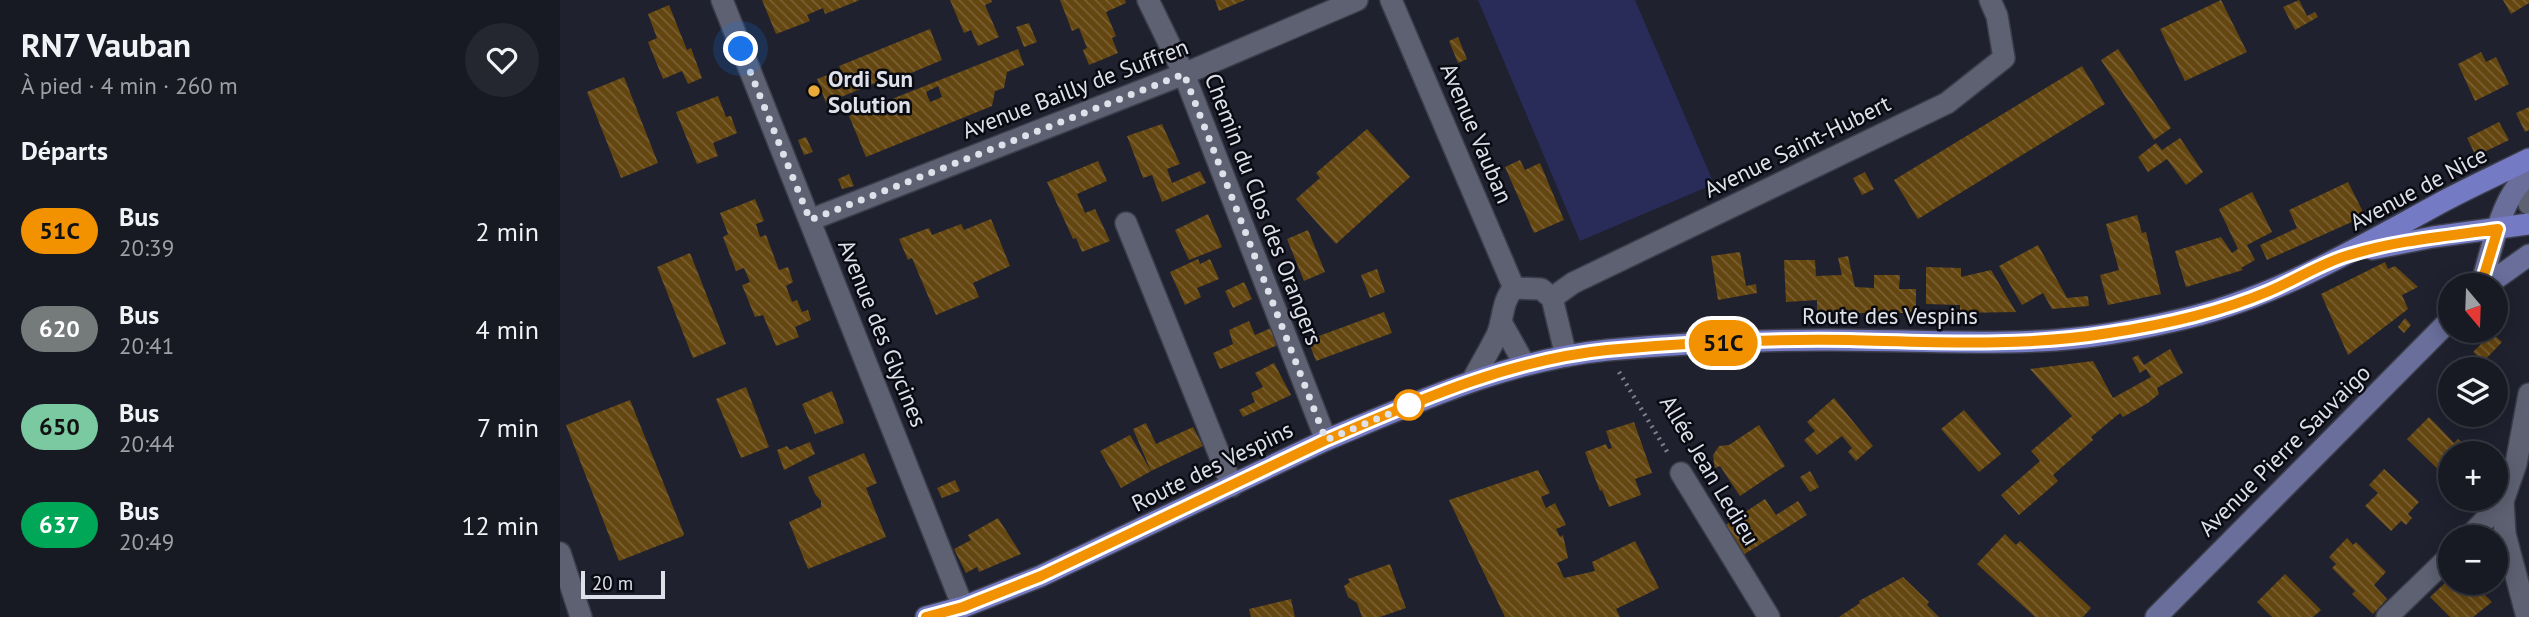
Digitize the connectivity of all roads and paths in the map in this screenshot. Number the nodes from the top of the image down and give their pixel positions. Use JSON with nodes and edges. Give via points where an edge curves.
{"nodes":[{"id":1,"x":722,"y":0,"type":"edge"},
{"id":2,"x":1147,"y":0,"type":"edge"},
{"id":3,"x":1357,"y":0,"type":"edge"},
{"id":4,"x":1391,"y":0,"type":"edge"},
{"id":5,"x":1990,"y":0,"type":"edge"},
{"id":6,"x":1184,"y":74,"type":"junction"},
{"id":7,"x":2529,"y":159,"type":"edge"},
{"id":8,"x":2529,"y":174,"type":"edge"},
{"id":9,"x":2529,"y":204,"type":"edge"},
{"id":10,"x":810,"y":220,"type":"junction"},
{"id":11,"x":1126,"y":223,"type":"dead end"},
{"id":12,"x":2529,"y":224,"type":"edge"},
{"id":13,"x":2498,"y":229,"type":"junction"},
{"id":14,"x":2347,"y":255,"type":"junction"},
{"id":15,"x":2529,"y":255,"type":"edge"},
{"id":16,"x":2484,"y":273,"type":"edge"},
{"id":17,"x":2504,"y":273,"type":"edge"},
{"id":18,"x":1514,"y":288,"type":"junction"},
{"id":19,"x":1552,"y":298,"type":"junction"},
{"id":20,"x":1502,"y":323,"type":"junction"},
{"id":21,"x":2438,"y":332,"type":"edge"},
{"id":22,"x":1606,"y":350,"type":"junction"},
{"id":23,"x":1566,"y":356,"type":"junction"},
{"id":24,"x":1525,"y":365,"type":"junction"},
{"id":25,"x":1472,"y":381,"type":"junction"},
{"id":26,"x":2529,"y":394,"type":"edge"},
{"id":27,"x":1326,"y":440,"type":"junction"},
{"id":28,"x":1681,"y":473,"type":"joint"},
{"id":29,"x":1232,"y":486,"type":"junction"},
{"id":30,"x":2508,"y":487,"type":"edge"},
{"id":31,"x":2494,"y":511,"type":"edge"},
{"id":32,"x":2504,"y":511,"type":"edge"},
{"id":33,"x":2480,"y":525,"type":"edge"},
{"id":34,"x":560,"y":554,"type":"edge"},
{"id":35,"x":2438,"y":568,"type":"edge"},
{"id":36,"x":963,"y":607,"type":"junction"},
{"id":37,"x":581,"y":617,"type":"edge"},
{"id":38,"x":926,"y":617,"type":"edge"},
{"id":39,"x":1769,"y":617,"type":"edge"},
{"id":40,"x":2156,"y":617,"type":"edge"},
{"id":41,"x":2387,"y":617,"type":"edge"},
{"id":42,"x":2527,"y":617,"type":"edge"}],
"edges":[{"from":1,"to":10,"type":"street","name":"Avenue des Glycines"},
{"from":2,"to":6,"type":"street","name":"Chemin du Clos des Orangers"},
{"from":3,"to":6,"type":"street","name":"Avenue Bailly de Suffren"},
{"from":4,"to":18,"type":"street","name":"Avenue Vauban"},
{"from":5,"to":19,"type":"street","name":"Avenue Saint-Hubert","via":[[2004,58],[1947,103],[1573,283]]},
{"from":6,"to":10,"type":"street","name":"Avenue Bailly de Suffren"},
{"from":6,"to":27,"type":"street","name":"Chemin du Clos des Orangers"},
{"from":7,"to":14,"type":"main road","name":"Avenue de Nice"},
{"from":8,"to":9,"type":"street"},
{"from":8,"to":13,"type":"main road","via":[[2512,192]]},
{"from":10,"to":36,"type":"street","name":"Avenue des Glycines"},
{"from":11,"to":29,"type":"street"},
{"from":12,"to":13,"type":"main road","name":"Avenue de Nice"},
{"from":13,"to":14,"type":"main road","name":"Avenue de Nice","via":[[2419,239]]},
{"from":13,"to":16,"type":"main road"},
{"from":14,"to":22,"type":"main road","name":"Route des Vespins","via":[[2233,305],[2108,334],[2057,340],[1828,340]]},
{"from":15,"to":17,"type":"main road"},
{"from":18,"to":19,"type":"street","via":[[1541,289]]},
{"from":18,"to":20,"type":"street","via":[[1503,305]]},
{"from":19,"to":23,"type":"street"},
{"from":20,"to":24,"type":"street"},
{"from":20,"to":25,"type":"street"},
{"from":21,"to":40,"type":"main road","name":"Avenue Pierre Sauvaigo"},
{"from":22,"to":23,"type":"main road","name":"Route des Vespins"},
{"from":22,"to":28,"type":"path","name":"Allée Jean Ledieu"},
{"from":23,"to":24,"type":"main road","name":"Route des Vespins"},
{"from":24,"to":25,"type":"main road","name":"Route des Vespins"},
{"from":25,"to":27,"type":"main road","name":"Route des Vespins"},
{"from":26,"to":30,"type":"street"},
{"from":27,"to":29,"type":"main road","name":"Route des Vespins"},
{"from":28,"to":39,"type":"street","name":"Allée Jean Ledieu"},
{"from":29,"to":36,"type":"main road","name":"Route des Vespins","via":[[1041,576]]},
{"from":31,"to":33,"type":"street"},
{"from":32,"to":42,"type":"street","via":[[2505,534]]},
{"from":34,"to":37,"type":"street"},
{"from":35,"to":41,"type":"street"},
{"from":36,"to":38,"type":"main road","name":"Route des Vespins"}]}
